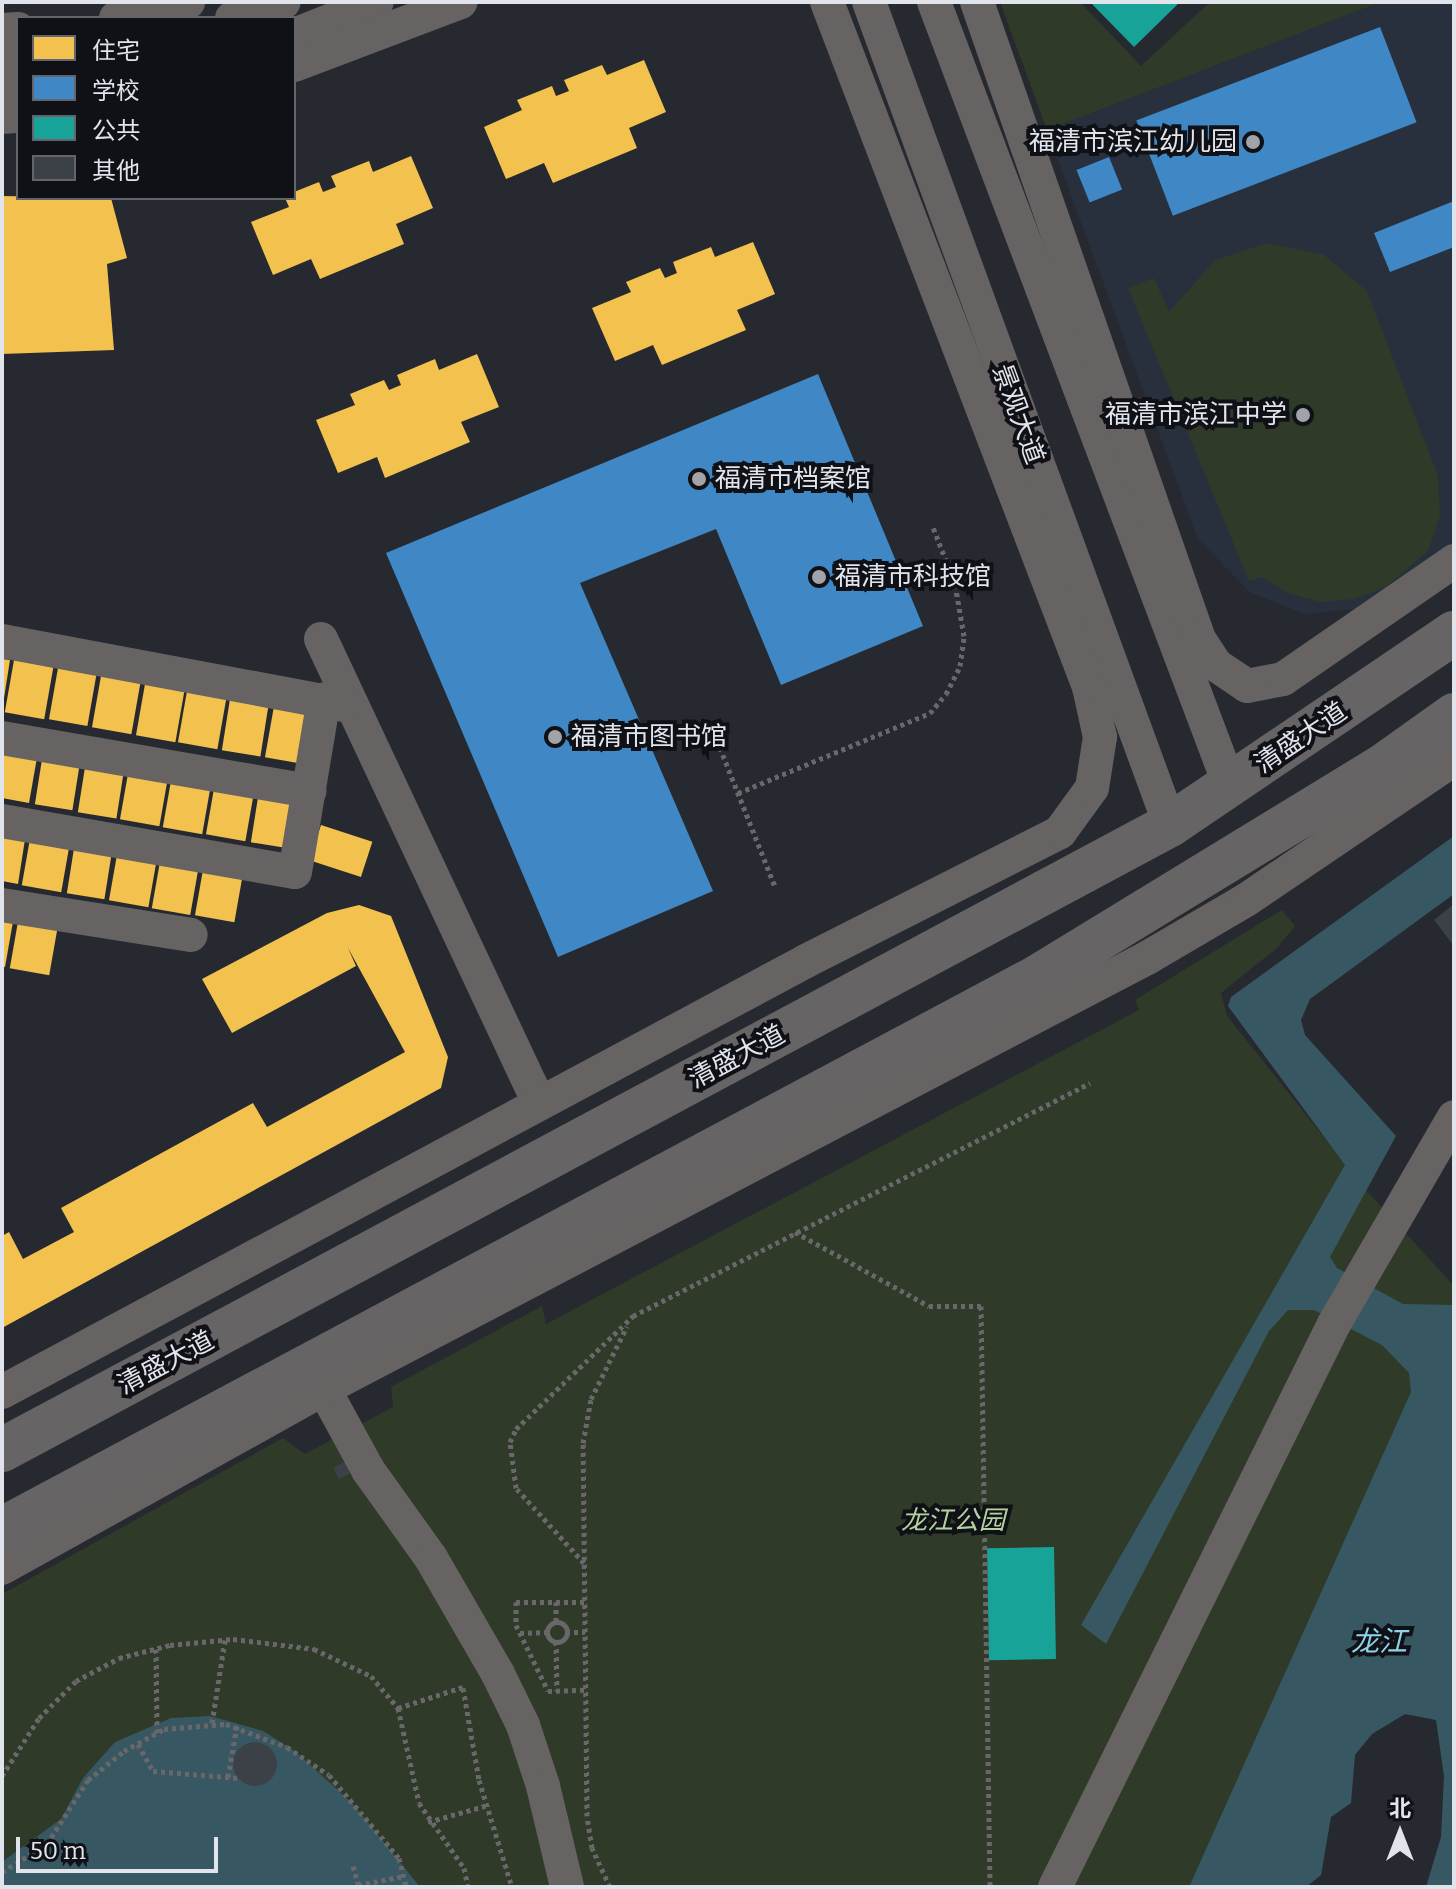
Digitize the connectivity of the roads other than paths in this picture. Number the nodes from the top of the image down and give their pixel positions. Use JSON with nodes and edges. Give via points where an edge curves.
{"nodes":[{"id":1,"x":188,"y":2,"type":"edge"},
{"id":2,"x":284,"y":2,"type":"edge"},
{"id":3,"x":377,"y":2,"type":"edge"},
{"id":4,"x":461,"y":2,"type":"edge"},
{"id":5,"x":827,"y":2,"type":"edge"},
{"id":6,"x":934,"y":2,"type":"edge"},
{"id":7,"x":977,"y":2,"type":"edge"},
{"id":8,"x":868,"y":3,"type":"edge"},
{"id":9,"x":125,"y":16,"type":"edge"},
{"id":10,"x":238,"y":16,"type":"edge"},
{"id":11,"x":296,"y":34,"type":"edge"},
{"id":12,"x":296,"y":64,"type":"edge"},
{"id":13,"x":1454,"y":561,"type":"edge"},
{"id":14,"x":1454,"y":633,"type":"edge"},
{"id":15,"x":321,"y":639,"type":"dead end"},
{"id":16,"x":2,"y":641,"type":"edge"},
{"id":17,"x":337,"y":703,"type":"junction"},
{"id":18,"x":1454,"y":715,"type":"edge"},
{"id":19,"x":2,"y":738,"type":"edge"},
{"id":20,"x":1454,"y":759,"type":"edge"},
{"id":21,"x":1230,"y":786,"type":"junction"},
{"id":22,"x":309,"y":791,"type":"junction"},
{"id":23,"x":2,"y":821,"type":"edge"},
{"id":24,"x":1170,"y":825,"type":"junction"},
{"id":25,"x":2,"y":905,"type":"edge"},
{"id":26,"x":191,"y":935,"type":"dead end"},
{"id":27,"x":539,"y":1103,"type":"junction"},
{"id":28,"x":1454,"y":1117,"type":"edge"},
{"id":29,"x":316,"y":1376,"type":"junction"},
{"id":30,"x":2,"y":1392,"type":"edge"},
{"id":31,"x":2,"y":1450,"type":"edge"},
{"id":32,"x":2,"y":1529,"type":"edge"},
{"id":33,"x":2,"y":1568,"type":"edge"},
{"id":34,"x":567,"y":1887,"type":"edge"},
{"id":35,"x":1055,"y":1887,"type":"edge"}],
"edges":[{"from":1,"to":9,"type":"street"},
{"from":2,"to":10,"type":"street"},
{"from":3,"to":11,"type":"street"},
{"from":4,"to":12,"type":"street"},
{"from":5,"to":27,"type":"street","via":[[1089,687],[1100,737],[1092,788],[1060,832]]},
{"from":6,"to":21,"type":"street"},
{"from":7,"to":13,"type":"street","via":[[1199,639],[1216,665],[1247,686],[1283,679]]},
{"from":8,"to":24,"type":"street","name":"景观大道"},
{"from":14,"to":21,"type":"main road","name":"清盛大道"},
{"from":15,"to":17,"type":"street"},
{"from":16,"to":17,"type":"street"},
{"from":17,"to":22,"type":"street"},
{"from":17,"to":27,"type":"street"},
{"from":18,"to":29,"type":"main road","via":[[1380,768],[1037,977]]},
{"from":19,"to":22,"type":"street"},
{"from":20,"to":29,"type":"street","via":[[1246,900],[1147,958]]},
{"from":21,"to":24,"type":"main road","name":"清盛大道"},
{"from":22,"to":23,"type":"street","via":[[295,872]]},
{"from":24,"to":31,"type":"main road","name":"清盛大道"},
{"from":25,"to":26,"type":"street"},
{"from":27,"to":30,"type":"street"},
{"from":28,"to":35,"type":"street","via":[[1334,1324]]},
{"from":29,"to":32,"type":"main road"},
{"from":29,"to":33,"type":"street"},
{"from":29,"to":34,"type":"street","via":[[498,1674],[523,1725],[543,1786]]}]}
